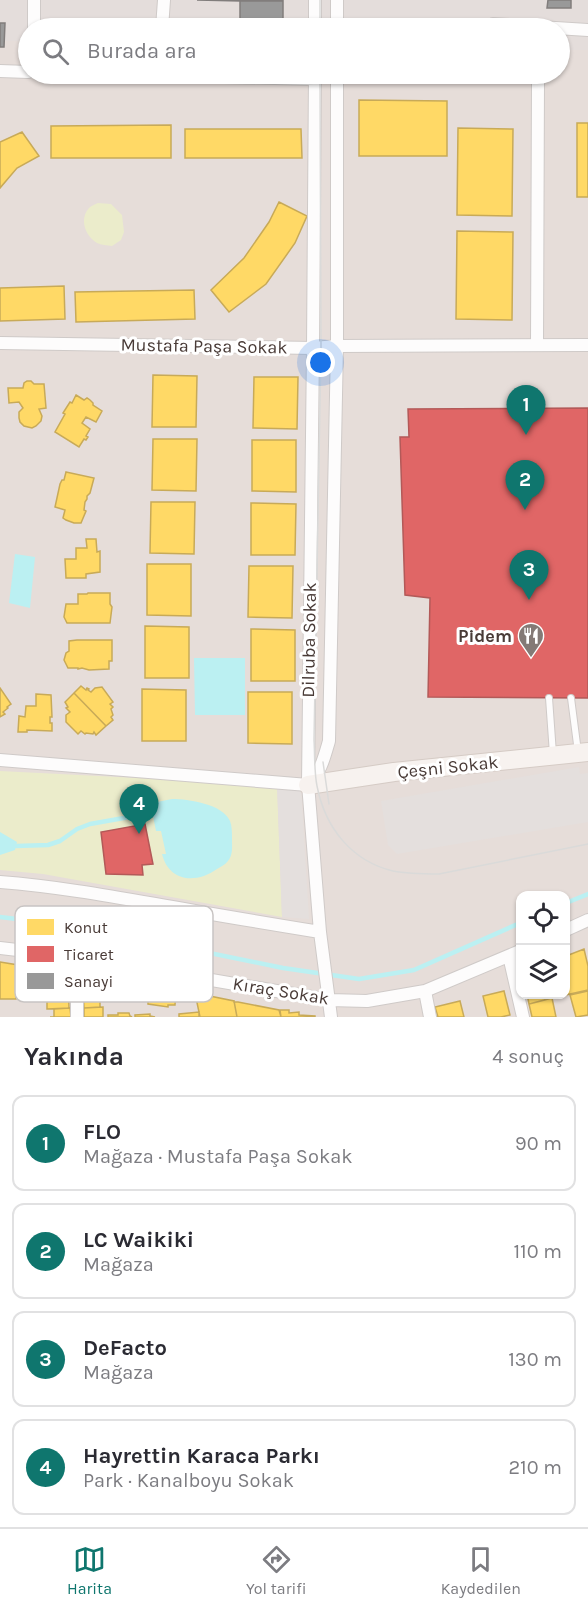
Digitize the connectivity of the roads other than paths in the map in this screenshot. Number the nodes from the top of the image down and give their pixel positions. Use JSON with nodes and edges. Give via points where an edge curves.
{"nodes":[{"id":1,"x":34,"y":0,"type":"edge"},
{"id":2,"x":164,"y":0,"type":"edge"},
{"id":3,"x":315,"y":0,"type":"edge"},
{"id":4,"x":337,"y":0,"type":"edge"},
{"id":5,"x":34,"y":18,"type":"edge"},
{"id":6,"x":163,"y":18,"type":"edge"},
{"id":7,"x":315,"y":18,"type":"edge"},
{"id":8,"x":337,"y":18,"type":"edge"},
{"id":9,"x":570,"y":29,"type":"edge"},
{"id":10,"x":588,"y":30,"type":"edge"},
{"id":11,"x":0,"y":71,"type":"edge"},
{"id":12,"x":18,"y":72,"type":"edge"},
{"id":13,"x":315,"y":84,"type":"edge"},
{"id":14,"x":337,"y":84,"type":"edge"},
{"id":15,"x":538,"y":84,"type":"edge"},
{"id":16,"x":0,"y":343,"type":"edge"},
{"id":17,"x":537,"y":345,"type":"junction"},
{"id":18,"x":588,"y":345,"type":"edge"},
{"id":19,"x":337,"y":346,"type":"junction"},
{"id":20,"x":314,"y":348,"type":"junction"},
{"id":21,"x":549,"y":698,"type":"dead end"},
{"id":22,"x":571,"y":698,"type":"dead end"},
{"id":23,"x":583,"y":752,"type":"edge"},
{"id":24,"x":553,"y":756,"type":"junction"},
{"id":25,"x":0,"y":760,"type":"edge"},
{"id":26,"x":308,"y":784,"type":"junction"},
{"id":27,"x":0,"y":882,"type":"edge"},
{"id":28,"x":163,"y":906,"type":"edge"},
{"id":29,"x":213,"y":915,"type":"edge"},
{"id":30,"x":588,"y":920,"type":"edge"},
{"id":31,"x":570,"y":928,"type":"edge"},
{"id":32,"x":320,"y":932,"type":"junction"},
{"id":33,"x":0,"y":948,"type":"edge"},
{"id":34,"x":15,"y":950,"type":"edge"},
{"id":35,"x":515,"y":953,"type":"edge"},
{"id":36,"x":213,"y":980,"type":"edge"},
{"id":37,"x":425,"y":991,"type":"junction"},
{"id":38,"x":329,"y":1000,"type":"junction"},
{"id":39,"x":78,"y":1002,"type":"edge"},
{"id":40,"x":78,"y":1017,"type":"edge"},
{"id":41,"x":331,"y":1017,"type":"edge"},
{"id":42,"x":430,"y":1017,"type":"edge"},
{"id":43,"x":524,"y":1017,"type":"edge"}],
"edges":[{"from":1,"to":5,"type":"street"},
{"from":2,"to":6,"type":"street"},
{"from":3,"to":7,"type":"street"},
{"from":4,"to":8,"type":"street"},
{"from":9,"to":10,"type":"street"},
{"from":11,"to":12,"type":"street"},
{"from":13,"to":20,"type":"street","name":"Dilruba Sokak"},
{"from":14,"to":19,"type":"street"},
{"from":15,"to":17,"type":"street"},
{"from":16,"to":20,"type":"street","name":"Mustafa Paşa Sokak"},
{"from":17,"to":18,"type":"street","name":"Mustafa Paşa Sokak"},
{"from":17,"to":19,"type":"street","name":"Mustafa Paşa Sokak"},
{"from":19,"to":20,"type":"street","name":"Mustafa Paşa Sokak"},
{"from":19,"to":26,"type":"street","via":[[329,741],[316,777]]},
{"from":20,"to":26,"type":"street","name":"Dilruba Sokak"},
{"from":21,"to":24,"type":"lane"},
{"from":22,"to":23,"type":"lane"},
{"from":23,"to":24,"type":"street","name":"Çeşni Sokak"},
{"from":24,"to":26,"type":"street","name":"Çeşni Sokak"},
{"from":25,"to":26,"type":"street"},
{"from":26,"to":32,"type":"street","name":"Dilruba Sokak"},
{"from":27,"to":28,"type":"street"},
{"from":29,"to":32,"type":"street"},
{"from":30,"to":31,"type":"street"},
{"from":32,"to":38,"type":"street","name":"Dilruba Sokak"},
{"from":33,"to":34,"type":"street","name":"Kıraç Sokak"},
{"from":35,"to":37,"type":"street","name":"Kıraç Sokak"},
{"from":35,"to":43,"type":"street"},
{"from":36,"to":38,"type":"street","name":"Kıraç Sokak"},
{"from":37,"to":38,"type":"street","name":"Kıraç Sokak","via":[[367,1001]]},
{"from":37,"to":42,"type":"street"},
{"from":38,"to":41,"type":"street","name":"Dilruba Sokak"},
{"from":39,"to":40,"type":"street"}]}
